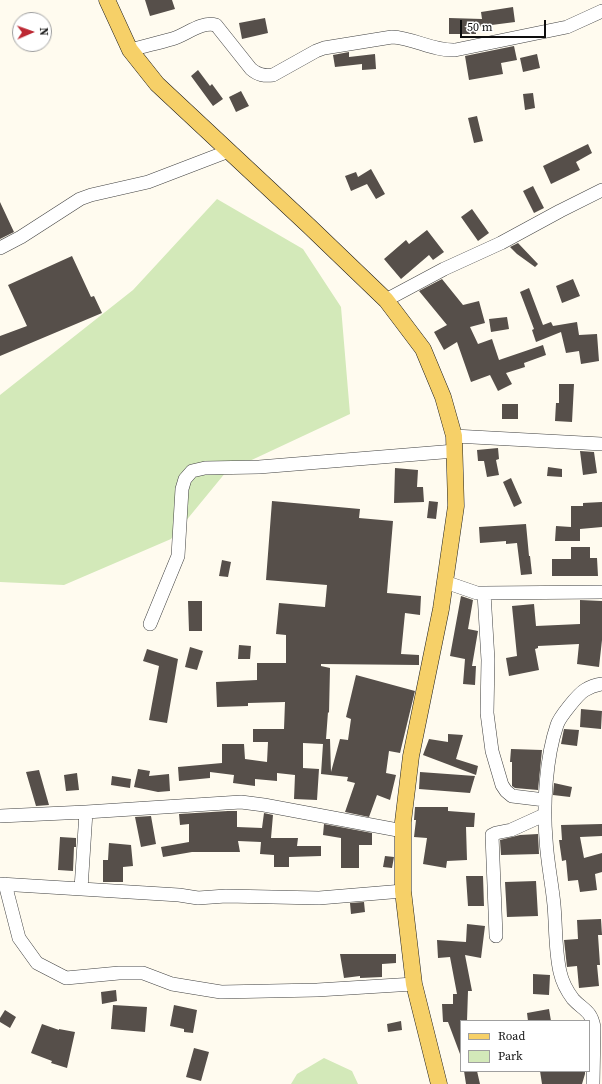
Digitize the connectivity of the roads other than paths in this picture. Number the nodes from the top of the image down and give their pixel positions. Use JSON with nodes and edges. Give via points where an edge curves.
{"nodes":[{"id":1,"x":107,"y":0,"type":"edge"},
{"id":2,"x":602,"y":11,"type":"edge"},
{"id":3,"x":130,"y":50,"type":"junction"},
{"id":4,"x":229,"y":151,"type":"junction"},
{"id":5,"x":602,"y":190,"type":"edge"},
{"id":6,"x":0,"y":248,"type":"edge"},
{"id":7,"x":386,"y":300,"type":"junction"},
{"id":8,"x":455,"y":444,"type":"junction"},
{"id":9,"x":602,"y":444,"type":"edge"},
{"id":10,"x":445,"y":582,"type":"junction"},
{"id":11,"x":602,"y":592,"type":"edge"},
{"id":12,"x":484,"y":593,"type":"junction"},
{"id":13,"x":150,"y":624,"type":"dead end"},
{"id":14,"x":602,"y":684,"type":"edge"},
{"id":15,"x":545,"y":800,"type":"junction"},
{"id":16,"x":86,"y":812,"type":"junction"},
{"id":17,"x":544,"y":815,"type":"junction"},
{"id":18,"x":0,"y":816,"type":"edge"},
{"id":19,"x":403,"y":831,"type":"junction"},
{"id":20,"x":2,"y":884,"type":"edge"},
{"id":21,"x":82,"y":889,"type":"junction"},
{"id":22,"x":402,"y":891,"type":"junction"},
{"id":23,"x":496,"y":936,"type":"dead end"},
{"id":24,"x":414,"y":984,"type":"junction"},
{"id":25,"x":439,"y":1084,"type":"edge"},
{"id":26,"x":593,"y":1084,"type":"edge"}],
"edges":[{"from":1,"to":3,"type":"main road"},
{"from":2,"to":3,"type":"street","via":[[567,27],[455,50],[440,50],[402,37],[324,48],[283,71],[265,76],[257,74],[216,25],[211,24],[205,24],[174,38]]},
{"from":3,"to":4,"type":"main road","via":[[157,84]]},
{"from":4,"to":6,"type":"street","via":[[148,182],[80,199]]},
{"from":4,"to":7,"type":"main road"},
{"from":5,"to":7,"type":"street"},
{"from":7,"to":8,"type":"main road","via":[[423,349],[443,397]]},
{"from":8,"to":9,"type":"street"},
{"from":8,"to":10,"type":"main road","via":[[456,506]]},
{"from":8,"to":13,"type":"street","via":[[260,467],[205,468],[192,471],[185,479],[182,489],[178,556]]},
{"from":10,"to":12,"type":"street"},
{"from":10,"to":19,"type":"main road","via":[[411,756]]},
{"from":11,"to":12,"type":"street"},
{"from":12,"to":15,"type":"street","via":[[488,660],[486,713],[492,751],[502,785],[512,796]]},
{"from":14,"to":15,"type":"street","via":[[584,691],[557,724],[547,773]]},
{"from":15,"to":17,"type":"street"},
{"from":16,"to":18,"type":"street"},
{"from":16,"to":19,"type":"street","via":[[241,802],[264,804]]},
{"from":16,"to":21,"type":"street"},
{"from":17,"to":23,"type":"street","via":[[511,830],[492,835]]},
{"from":17,"to":26,"type":"street","via":[[560,971],[564,984],[574,999],[593,1019]]},
{"from":19,"to":22,"type":"main road"},
{"from":20,"to":21,"type":"street"},
{"from":20,"to":24,"type":"street","via":[[19,938],[37,963],[66,978],[143,973],[172,984],[221,992]]},
{"from":21,"to":22,"type":"street","via":[[198,898],[319,898]]},
{"from":22,"to":24,"type":"main road"},
{"from":24,"to":25,"type":"main road"}]}
